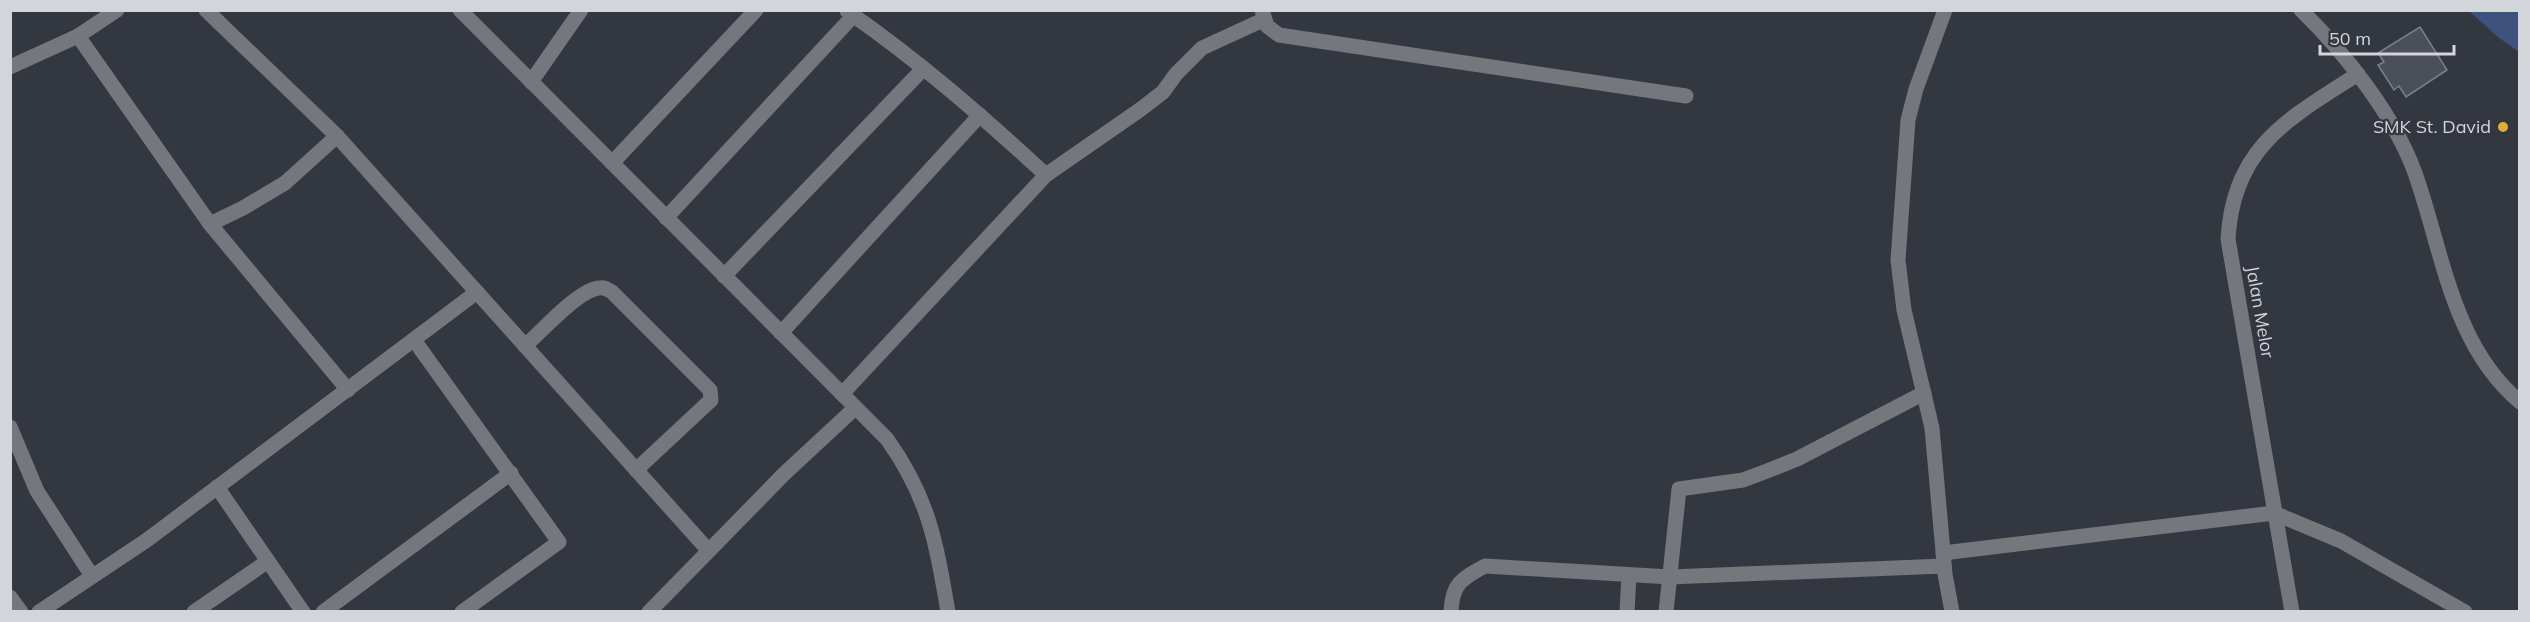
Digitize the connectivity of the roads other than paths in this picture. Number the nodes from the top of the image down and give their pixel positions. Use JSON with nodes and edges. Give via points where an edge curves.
{"nodes":[{"id":1,"x":117,"y":10,"type":"edge"},
{"id":2,"x":206,"y":10,"type":"edge"},
{"id":3,"x":460,"y":10,"type":"edge"},
{"id":4,"x":581,"y":10,"type":"edge"},
{"id":5,"x":756,"y":10,"type":"edge"},
{"id":6,"x":1945,"y":10,"type":"edge"},
{"id":7,"x":2301,"y":10,"type":"edge"},
{"id":8,"x":850,"y":13,"type":"edge"},
{"id":9,"x":1262,"y":15,"type":"edge"},
{"id":10,"x":78,"y":36,"type":"junction"},
{"id":11,"x":10,"y":67,"type":"edge"},
{"id":12,"x":923,"y":69,"type":"junction"},
{"id":13,"x":2358,"y":74,"type":"junction"},
{"id":14,"x":531,"y":82,"type":"junction"},
{"id":15,"x":1686,"y":96,"type":"dead end"},
{"id":16,"x":980,"y":115,"type":"junction"},
{"id":17,"x":337,"y":136,"type":"junction"},
{"id":18,"x":612,"y":163,"type":"junction"},
{"id":19,"x":1046,"y":175,"type":"junction"},
{"id":20,"x":666,"y":218,"type":"junction"},
{"id":21,"x":210,"y":224,"type":"junction"},
{"id":22,"x":724,"y":276,"type":"junction"},
{"id":23,"x":477,"y":292,"type":"junction"},
{"id":24,"x":781,"y":333,"type":"junction"},
{"id":25,"x":414,"y":339,"type":"junction"},
{"id":26,"x":525,"y":346,"type":"junction"},
{"id":27,"x":348,"y":390,"type":"junction"},
{"id":28,"x":1924,"y":393,"type":"junction"},
{"id":29,"x":842,"y":394,"type":"junction"},
{"id":30,"x":2520,"y":402,"type":"edge"},
{"id":31,"x":855,"y":408,"type":"junction"},
{"id":32,"x":10,"y":427,"type":"edge"},
{"id":33,"x":636,"y":470,"type":"junction"},
{"id":34,"x":511,"y":473,"type":"junction"},
{"id":35,"x":217,"y":487,"type":"junction"},
{"id":36,"x":2274,"y":513,"type":"junction"},
{"id":37,"x":708,"y":550,"type":"junction"},
{"id":38,"x":1943,"y":559,"type":"junction"},
{"id":39,"x":268,"y":561,"type":"junction"},
{"id":40,"x":1629,"y":574,"type":"junction"},
{"id":41,"x":92,"y":576,"type":"junction"},
{"id":42,"x":1670,"y":577,"type":"junction"},
{"id":43,"x":10,"y":597,"type":"edge"},
{"id":44,"x":21,"y":612,"type":"edge"},
{"id":45,"x":39,"y":612,"type":"edge"},
{"id":46,"x":194,"y":612,"type":"edge"},
{"id":47,"x":303,"y":612,"type":"edge"},
{"id":48,"x":322,"y":612,"type":"edge"},
{"id":49,"x":462,"y":612,"type":"edge"},
{"id":50,"x":649,"y":612,"type":"edge"},
{"id":51,"x":948,"y":612,"type":"edge"},
{"id":52,"x":1451,"y":612,"type":"edge"},
{"id":53,"x":1627,"y":612,"type":"edge"},
{"id":54,"x":1666,"y":612,"type":"edge"},
{"id":55,"x":1952,"y":612,"type":"edge"},
{"id":56,"x":2292,"y":612,"type":"edge"},
{"id":57,"x":2465,"y":612,"type":"edge"}],
"edges":[{"from":1,"to":10,"type":"street"},
{"from":2,"to":17,"type":"street"},
{"from":3,"to":14,"type":"street"},
{"from":4,"to":14,"type":"street"},
{"from":5,"to":18,"type":"street"},
{"from":6,"to":28,"type":"street","via":[[1908,120],[1898,260],[1904,310]]},
{"from":7,"to":13,"type":"street"},
{"from":8,"to":12,"type":"street"},
{"from":8,"to":20,"type":"street"},
{"from":9,"to":15,"type":"street","via":[[1272,32],[1279,35]]},
{"from":9,"to":19,"type":"street","via":[[1202,48],[1163,92]]},
{"from":10,"to":11,"type":"street"},
{"from":10,"to":21,"type":"street"},
{"from":12,"to":16,"type":"street"},
{"from":12,"to":22,"type":"street"},
{"from":13,"to":30,"type":"street","via":[[2415,172],[2460,316],[2494,374]]},
{"from":13,"to":36,"type":"street","name":"Jalan Melor","via":[[2293,115],[2263,143],[2239,180],[2229,209],[2228,239]]},
{"from":14,"to":18,"type":"street"},
{"from":16,"to":19,"type":"street"},
{"from":16,"to":24,"type":"street"},
{"from":17,"to":21,"type":"street","via":[[285,183]]},
{"from":17,"to":23,"type":"street"},
{"from":18,"to":20,"type":"street"},
{"from":19,"to":29,"type":"street"},
{"from":20,"to":22,"type":"street"},
{"from":21,"to":27,"type":"street"},
{"from":22,"to":24,"type":"street"},
{"from":23,"to":25,"type":"street"},
{"from":23,"to":26,"type":"street"},
{"from":24,"to":29,"type":"street"},
{"from":25,"to":27,"type":"street"},
{"from":25,"to":34,"type":"street"},
{"from":26,"to":33,"type":"street"},
{"from":26,"to":33,"type":"street","via":[[580,297],[605,288],[710,390],[711,400]]},
{"from":27,"to":35,"type":"street"},
{"from":28,"to":38,"type":"street","via":[[1932,428]]},
{"from":28,"to":42,"type":"street","via":[[1767,471],[1743,480],[1679,489]]},
{"from":29,"to":31,"type":"street"},
{"from":31,"to":37,"type":"street"},
{"from":31,"to":51,"type":"street","via":[[887,439],[915,484],[935,536]]},
{"from":32,"to":41,"type":"street","via":[[37,491]]},
{"from":33,"to":37,"type":"street"},
{"from":34,"to":48,"type":"street"},
{"from":34,"to":49,"type":"street","via":[[559,542]]},
{"from":35,"to":39,"type":"street"},
{"from":35,"to":41,"type":"street"},
{"from":36,"to":38,"type":"street"},
{"from":36,"to":56,"type":"street","name":"Jalan Melor"},
{"from":36,"to":57,"type":"street","via":[[2341,541]]},
{"from":37,"to":50,"type":"street"},
{"from":38,"to":42,"type":"street"},
{"from":38,"to":55,"type":"street"},
{"from":39,"to":46,"type":"street"},
{"from":39,"to":47,"type":"street"},
{"from":40,"to":42,"type":"street"},
{"from":40,"to":52,"type":"street","via":[[1485,567],[1463,578],[1452,594]]},
{"from":40,"to":53,"type":"street"},
{"from":41,"to":45,"type":"street"},
{"from":42,"to":54,"type":"street"},
{"from":43,"to":44,"type":"street"}]}
